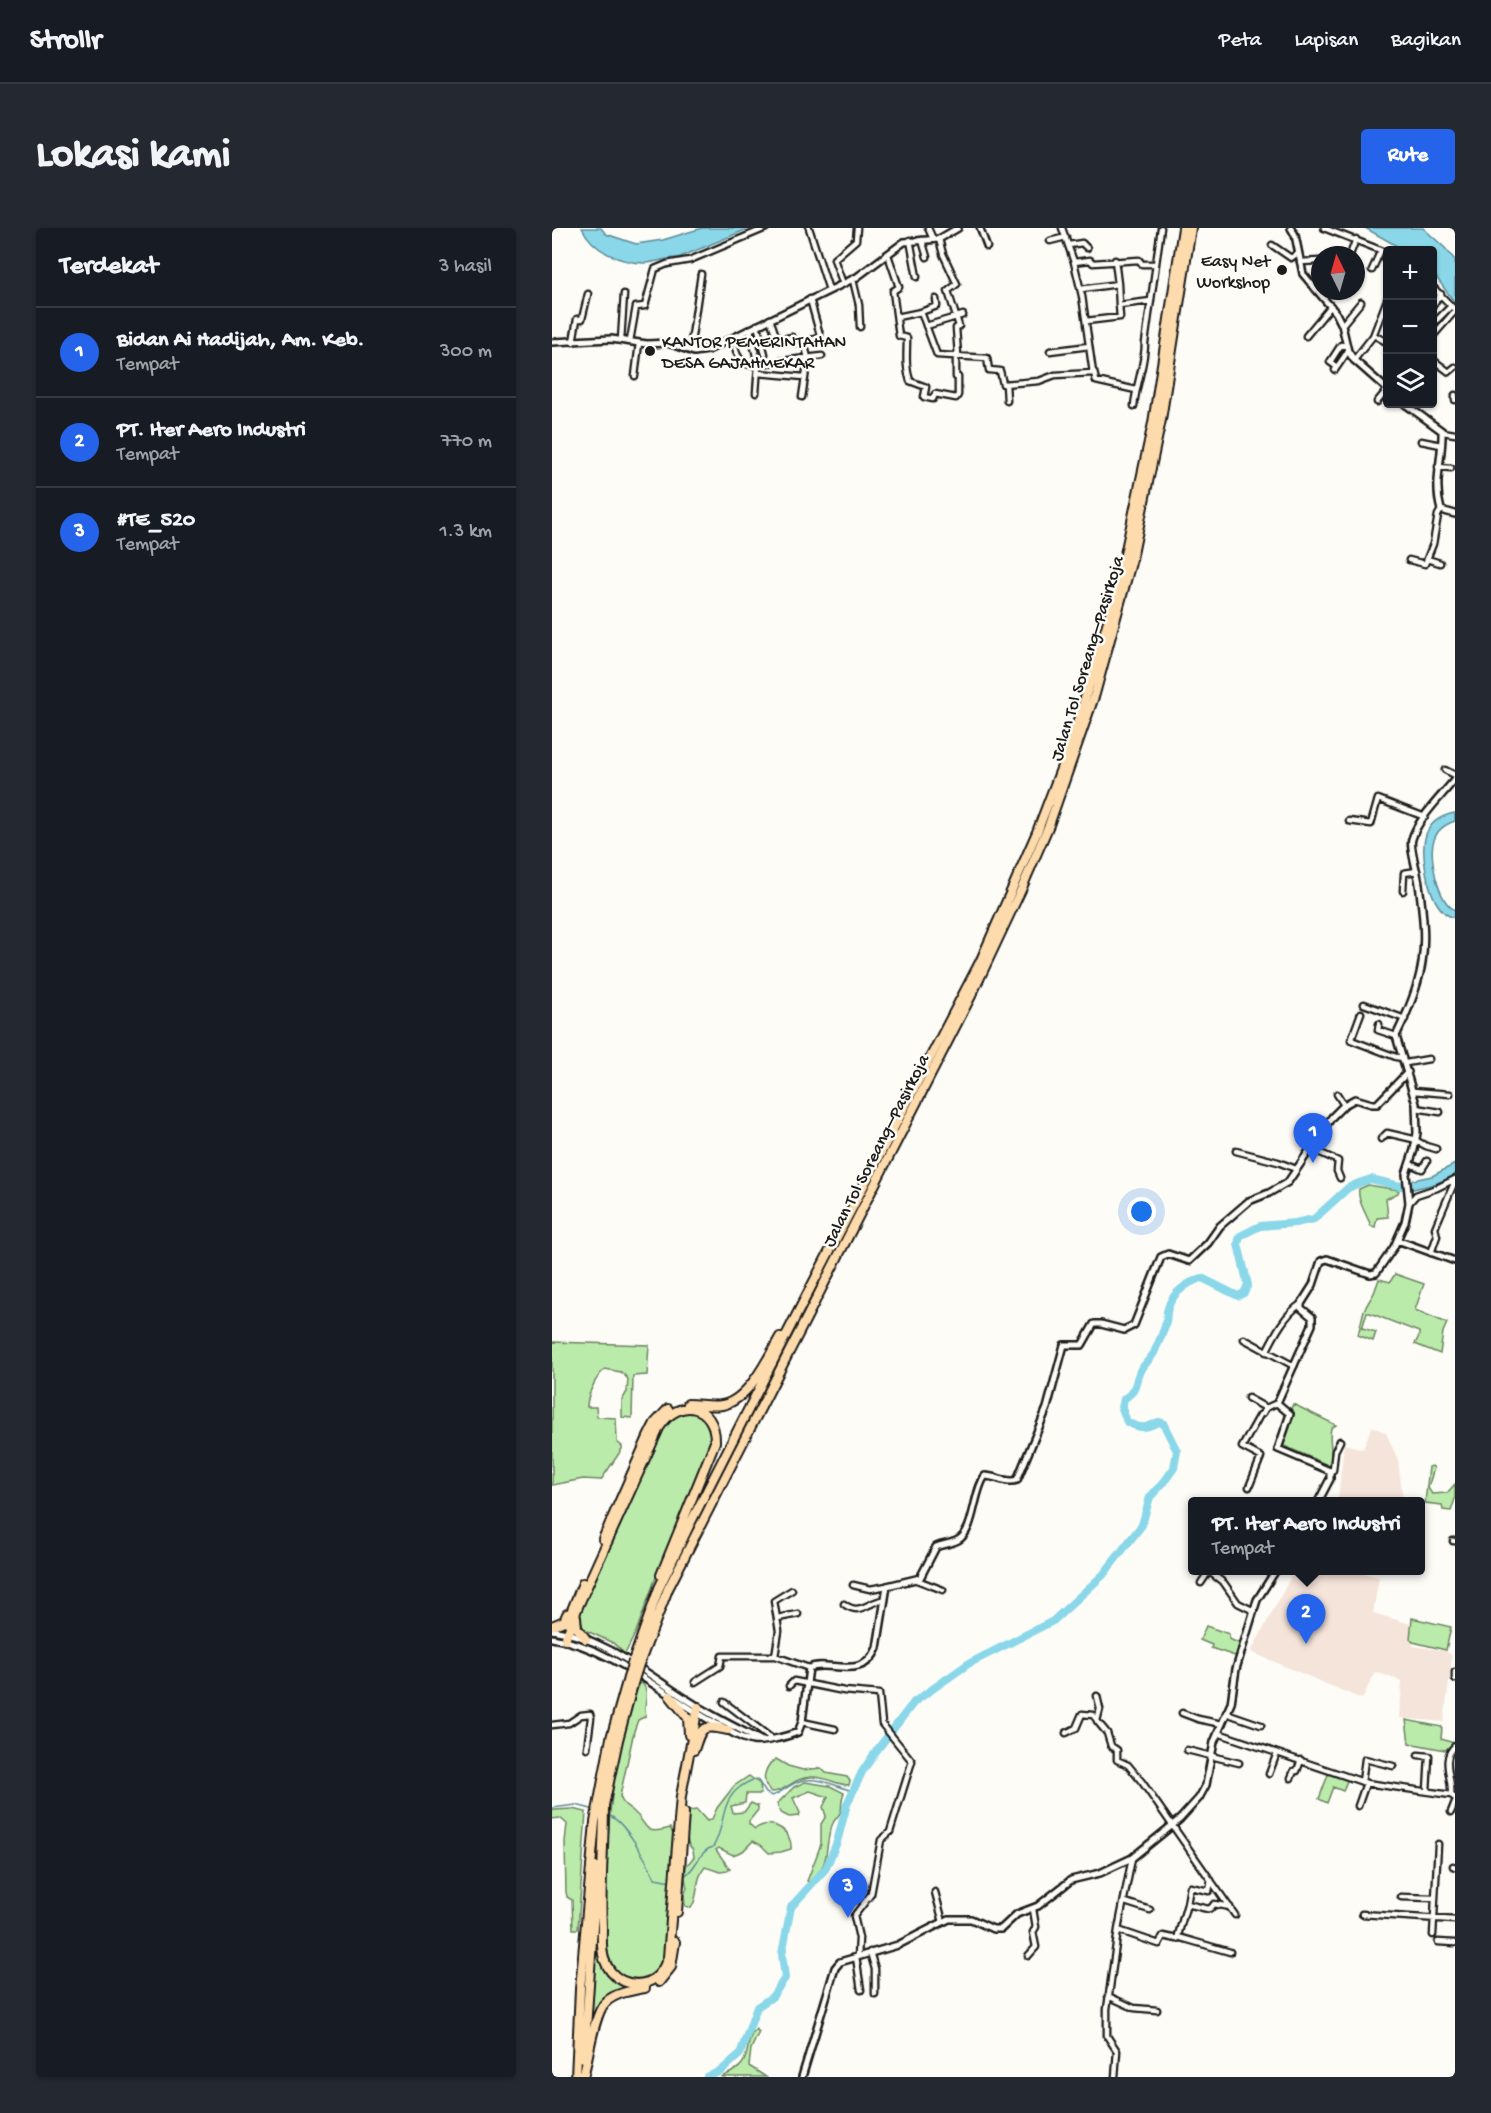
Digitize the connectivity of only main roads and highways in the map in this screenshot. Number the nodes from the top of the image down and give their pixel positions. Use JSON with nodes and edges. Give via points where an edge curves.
{"nodes":[{"id":1,"x":1183,"y":228,"type":"edge"},
{"id":2,"x":1191,"y":228,"type":"edge"},
{"id":3,"x":796,"y":1314,"type":"junction"},
{"id":4,"x":659,"y":1588,"type":"junction"},
{"id":5,"x":577,"y":1603,"type":"junction"},
{"id":6,"x":552,"y":1628,"type":"edge"},
{"id":7,"x":562,"y":1636,"type":"edge"},
{"id":8,"x":586,"y":1639,"type":"road end"},
{"id":9,"x":636,"y":1662,"type":"junction"},
{"id":10,"x":670,"y":1696,"type":"road end"},
{"id":11,"x":728,"y":1730,"type":"road end"},
{"id":12,"x":693,"y":1753,"type":"junction"},
{"id":13,"x":687,"y":1766,"type":"junction"},
{"id":14,"x":600,"y":1823,"type":"junction"},
{"id":15,"x":677,"y":1867,"type":"junction"},
{"id":16,"x":676,"y":1891,"type":"junction"},
{"id":17,"x":576,"y":2077,"type":"edge"},
{"id":18,"x":583,"y":2077,"type":"edge"}],
"edges":[{"from":1,"to":3,"type":"highway","name":"Jalan Tol Soreang–Pasirkoja","via":[[1138,499],[1107,626],[1072,740],[1024,866],[981,960]]},
{"from":2,"to":9,"type":"highway","name":"Jalan Tol Soreang–Pasirkoja","via":[[1161,420],[1132,559],[1095,694],[1049,825],[973,992],[668,1589]]},
{"from":3,"to":4,"type":"highway","name":"Jalan Tol Soreang–Pasirkoja"},
{"from":3,"to":5,"type":"highway","via":[[756,1378],[738,1398],[722,1405],[680,1404],[660,1415]]},
{"from":4,"to":5,"type":"highway","via":[[662,1571],[715,1442],[710,1419],[693,1409],[670,1413],[659,1428]]},
{"from":4,"to":9,"type":"highway","name":"Jalan Tol Soreang–Pasirkoja"},
{"from":5,"to":6,"type":"highway","via":[[564,1621]]},
{"from":5,"to":7,"type":"highway"},
{"from":5,"to":8,"type":"highway","via":[[576,1625]]},
{"from":9,"to":14,"type":"highway","name":"Jalan Tol Soreang–Pasirkoja","bridge":true},
{"from":10,"to":13,"type":"highway","via":[[688,1718]]},
{"from":11,"to":12,"type":"highway","via":[[705,1727]]},
{"from":12,"to":13,"type":"highway","via":[[699,1710]]},
{"from":12,"to":15,"type":"highway"},
{"from":13,"to":15,"type":"highway","via":[[681,1796]]},
{"from":14,"to":16,"type":"highway","via":[[603,1952],[610,1970],[622,1982],[651,1981],[661,1973],[669,1947]]},
{"from":14,"to":17,"type":"highway","via":[[580,1989]]},
{"from":14,"to":18,"type":"highway"},
{"from":15,"to":16,"type":"highway"},
{"from":16,"to":18,"type":"highway","via":[[671,1967],[658,1983],[605,2002],[596,2019]]}]}
